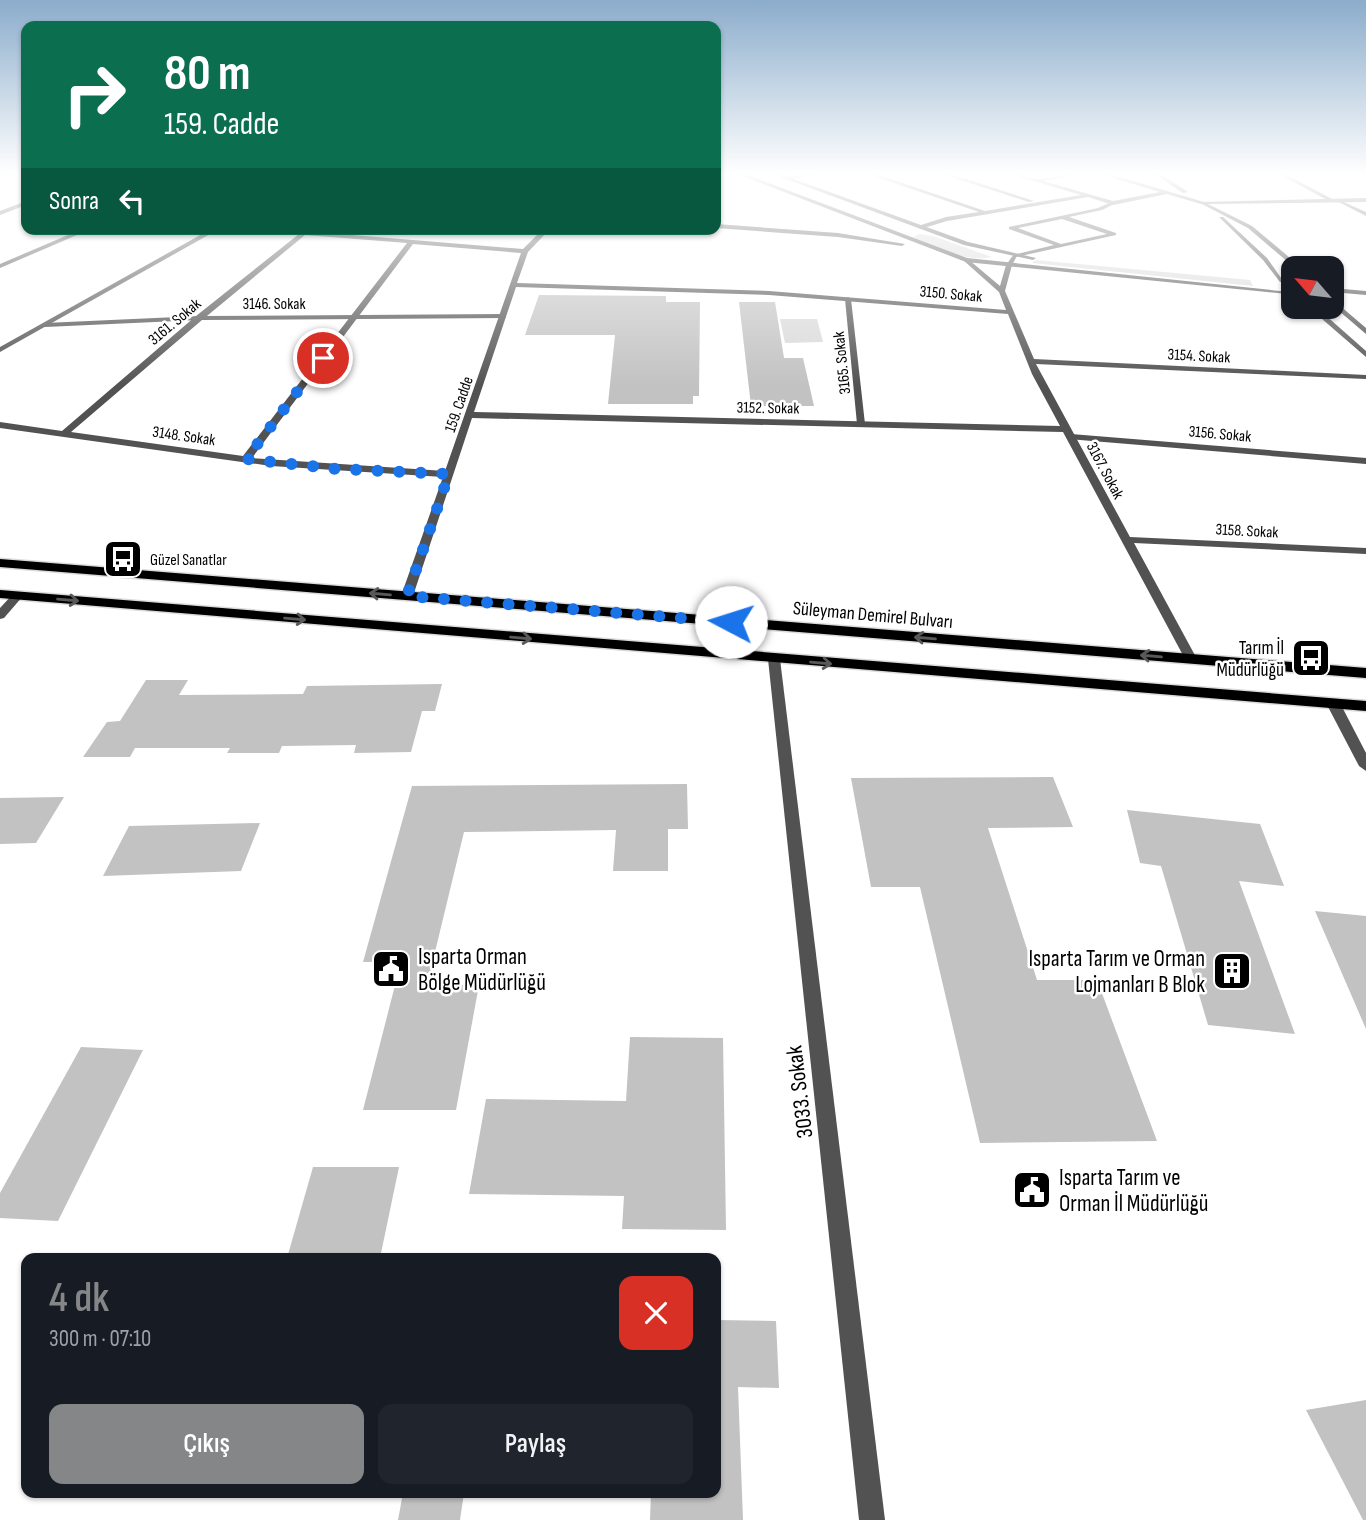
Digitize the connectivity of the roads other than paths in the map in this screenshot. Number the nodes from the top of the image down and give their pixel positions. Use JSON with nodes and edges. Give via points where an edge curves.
{"nodes":[{"id":1,"x":52,"y":244,"type":"edge"},
{"id":2,"x":189,"y":244,"type":"edge"},
{"id":3,"x":290,"y":244,"type":"edge"},
{"id":4,"x":410,"y":244,"type":"edge"},
{"id":5,"x":435,"y":244,"type":"edge"},
{"id":6,"x":532,"y":244,"type":"edge"},
{"id":7,"x":900,"y":244,"type":"edge"},
{"id":8,"x":918,"y":244,"type":"edge"},
{"id":9,"x":969,"y":244,"type":"edge"},
{"id":10,"x":1055,"y":244,"type":"edge"},
{"id":11,"x":1070,"y":244,"type":"edge"},
{"id":12,"x":1249,"y":244,"type":"edge"},
{"id":13,"x":1270,"y":244,"type":"edge"},
{"id":14,"x":1061,"y":246,"type":"junction"},
{"id":15,"x":928,"y":248,"type":"junction"},
{"id":16,"x":525,"y":251,"type":"junction"},
{"id":17,"x":1016,"y":256,"type":"junction"},
{"id":18,"x":1285,"y":256,"type":"edge"},
{"id":19,"x":966,"y":260,"type":"junction"},
{"id":20,"x":1009,"y":265,"type":"junction"},
{"id":21,"x":0,"y":266,"type":"edge"},
{"id":22,"x":1245,"y":279,"type":"dead end"},
{"id":23,"x":1268,"y":281,"type":"dead end"},
{"id":24,"x":1280,"y":281,"type":"junction"},
{"id":25,"x":514,"y":285,"type":"junction"},
{"id":26,"x":1281,"y":289,"type":"edge"},
{"id":27,"x":1002,"y":291,"type":"junction"},
{"id":28,"x":1344,"y":291,"type":"edge"},
{"id":29,"x":1281,"y":293,"type":"edge"},
{"id":30,"x":1366,"y":293,"type":"edge"},
{"id":31,"x":848,"y":299,"type":"junction"},
{"id":32,"x":1010,"y":312,"type":"junction"},
{"id":33,"x":1344,"y":312,"type":"edge"},
{"id":34,"x":503,"y":316,"type":"junction"},
{"id":35,"x":354,"y":317,"type":"junction"},
{"id":36,"x":199,"y":318,"type":"junction"},
{"id":37,"x":1325,"y":319,"type":"edge"},
{"id":38,"x":45,"y":325,"type":"junction"},
{"id":39,"x":1366,"y":332,"type":"edge"},
{"id":40,"x":0,"y":349,"type":"edge"},
{"id":41,"x":1366,"y":355,"type":"edge"},
{"id":42,"x":1030,"y":361,"type":"junction"},
{"id":43,"x":1366,"y":377,"type":"edge"},
{"id":44,"x":469,"y":415,"type":"junction"},
{"id":45,"x":861,"y":424,"type":"junction"},
{"id":46,"x":0,"y":425,"type":"edge"},
{"id":47,"x":1068,"y":433,"type":"junction"},
{"id":48,"x":64,"y":434,"type":"junction"},
{"id":49,"x":246,"y":459,"type":"junction"},
{"id":50,"x":1366,"y":461,"type":"edge"},
{"id":51,"x":449,"y":474,"type":"junction"},
{"id":52,"x":1127,"y":540,"type":"junction"},
{"id":53,"x":1366,"y":551,"type":"edge"},
{"id":54,"x":0,"y":562,"type":"edge"},
{"id":55,"x":0,"y":594,"type":"edge"},
{"id":56,"x":17,"y":596,"type":"junction"},
{"id":57,"x":407,"y":596,"type":"junction"},
{"id":58,"x":0,"y":615,"type":"edge"},
{"id":59,"x":774,"y":659,"type":"junction"},
{"id":60,"x":1191,"y":659,"type":"junction"},
{"id":61,"x":1366,"y":673,"type":"edge"},
{"id":62,"x":1333,"y":704,"type":"junction"},
{"id":63,"x":1366,"y":706,"type":"edge"},
{"id":64,"x":1366,"y":766,"type":"edge"},
{"id":65,"x":872,"y":1520,"type":"edge"}],
"edges":[{"from":1,"to":21,"type":"street"},
{"from":2,"to":38,"type":"street"},
{"from":3,"to":36,"type":"street","name":"3161. Sokak"},
{"from":4,"to":35,"type":"street"},
{"from":5,"to":16,"type":"street"},
{"from":6,"to":16,"type":"street","name":"159. Cadde"},
{"from":7,"to":15,"type":"street"},
{"from":8,"to":15,"type":"street"},
{"from":9,"to":17,"type":"street"},
{"from":10,"to":14,"type":"street"},
{"from":11,"to":14,"type":"street"},
{"from":12,"to":24,"type":"street"},
{"from":13,"to":18,"type":"street"},
{"from":14,"to":17,"type":"street"},
{"from":15,"to":19,"type":"street"},
{"from":16,"to":25,"type":"street","name":"159. Cadde"},
{"from":17,"to":20,"type":"street"},
{"from":17,"to":22,"type":"street"},
{"from":19,"to":20,"type":"street"},
{"from":19,"to":27,"type":"street","name":"3167. Sokak"},
{"from":20,"to":27,"type":"street"},
{"from":20,"to":29,"type":"street"},
{"from":23,"to":24,"type":"street"},
{"from":24,"to":26,"type":"street","via":[[1274,286]]},
{"from":25,"to":31,"type":"street","name":"3150. Sokak"},
{"from":25,"to":34,"type":"street","name":"159. Cadde"},
{"from":27,"to":32,"type":"street","name":"3167. Sokak"},
{"from":28,"to":30,"type":"street"},
{"from":31,"to":32,"type":"street","name":"3150. Sokak"},
{"from":31,"to":45,"type":"street","name":"3165. Sokak"},
{"from":32,"to":42,"type":"street","name":"3167. Sokak"},
{"from":33,"to":39,"type":"street"},
{"from":34,"to":35,"type":"street","name":"3146. Sokak"},
{"from":34,"to":44,"type":"street","name":"159. Cadde"},
{"from":35,"to":36,"type":"street","name":"3146. Sokak"},
{"from":35,"to":49,"type":"street"},
{"from":36,"to":38,"type":"street","name":"3146. Sokak"},
{"from":36,"to":48,"type":"street","name":"3161. Sokak"},
{"from":37,"to":41,"type":"street"},
{"from":38,"to":40,"type":"street"},
{"from":42,"to":43,"type":"street","name":"3154. Sokak"},
{"from":42,"to":47,"type":"street","name":"3167. Sokak"},
{"from":44,"to":45,"type":"street","name":"3152. Sokak"},
{"from":44,"to":51,"type":"street","name":"159. Cadde"},
{"from":45,"to":47,"type":"street","name":"3152. Sokak"},
{"from":46,"to":48,"type":"street","name":"3148. Sokak"},
{"from":47,"to":50,"type":"street","name":"3156. Sokak"},
{"from":47,"to":52,"type":"street","name":"3167. Sokak"},
{"from":48,"to":49,"type":"street","name":"3148. Sokak"},
{"from":49,"to":51,"type":"street","name":"3148. Sokak"},
{"from":51,"to":57,"type":"street","name":"159. Cadde"},
{"from":52,"to":53,"type":"street","name":"3158. Sokak"},
{"from":52,"to":60,"type":"street","name":"3167. Sokak"},
{"from":57,"to":54,"type":"main road","name":"Süleyman Demirel Bulvarı","one_way":true},
{"from":55,"to":56,"type":"main road"},
{"from":56,"to":58,"type":"street"},
{"from":56,"to":59,"type":"main road","one_way":true},
{"from":60,"to":57,"type":"main road","name":"Süleyman Demirel Bulvarı","one_way":true},
{"from":59,"to":62,"type":"main road","one_way":true},
{"from":59,"to":65,"type":"street","name":"3033. Sokak"},
{"from":60,"to":61,"type":"main road","name":"Süleyman Demirel Bulvarı"},
{"from":62,"to":63,"type":"main road"},
{"from":62,"to":64,"type":"street"}]}
